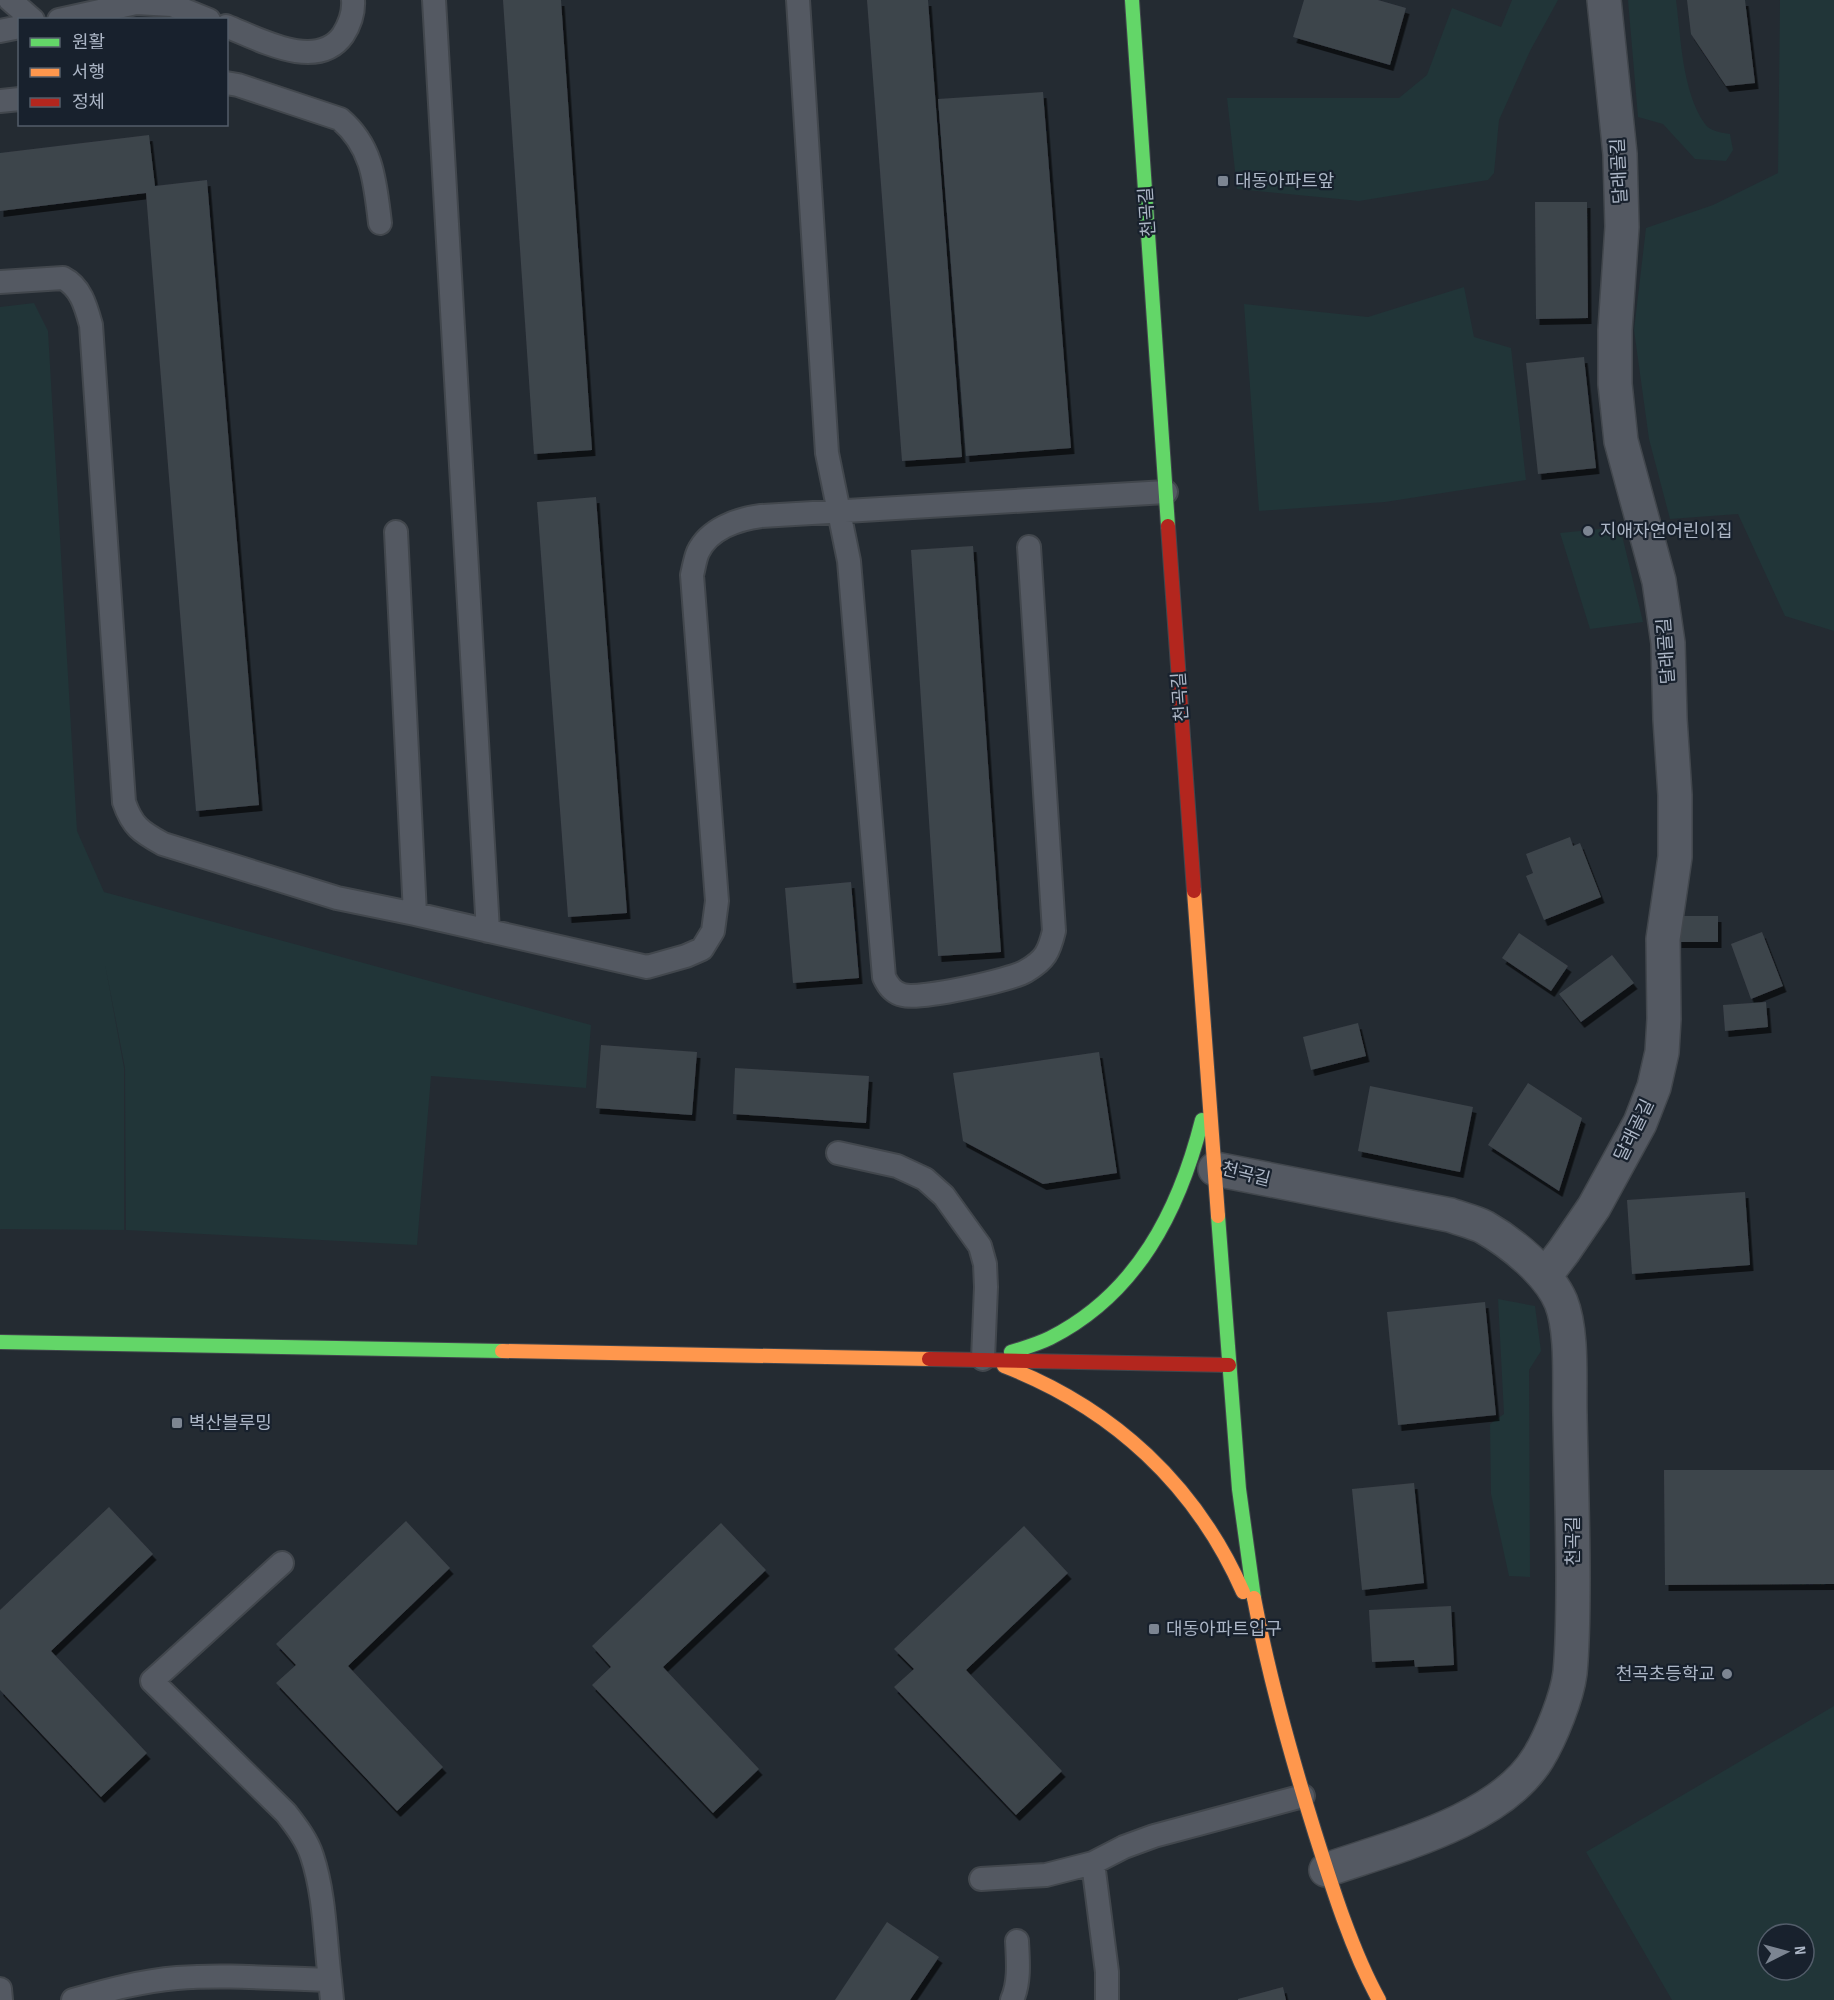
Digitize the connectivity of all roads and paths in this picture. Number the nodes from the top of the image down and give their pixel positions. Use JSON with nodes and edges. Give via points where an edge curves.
{"nodes":[{"id":1,"x":10,"y":0,"type":"edge"},
{"id":2,"x":353,"y":0,"type":"edge"},
{"id":3,"x":434,"y":0,"type":"edge"},
{"id":4,"x":798,"y":0,"type":"edge"},
{"id":5,"x":1132,"y":0,"type":"edge"},
{"id":6,"x":1604,"y":0,"type":"edge"},
{"id":7,"x":136,"y":2,"type":"edge"},
{"id":8,"x":31,"y":18,"type":"edge"},
{"id":9,"x":68,"y":18,"type":"edge"},
{"id":10,"x":204,"y":18,"type":"edge"},
{"id":11,"x":18,"y":27,"type":"edge"},
{"id":12,"x":228,"y":27,"type":"edge"},
{"id":13,"x":0,"y":31,"type":"edge"},
{"id":14,"x":228,"y":83,"type":"edge"},
{"id":15,"x":18,"y":99,"type":"edge"},
{"id":16,"x":0,"y":101,"type":"edge"},
{"id":17,"x":380,"y":223,"type":"dead end"},
{"id":18,"x":0,"y":282,"type":"edge"},
{"id":19,"x":1166,"y":492,"type":"junction"},
{"id":20,"x":837,"y":511,"type":"junction"},
{"id":21,"x":396,"y":532,"type":"dead end"},
{"id":22,"x":1029,"y":547,"type":"dead end"},
{"id":23,"x":415,"y":914,"type":"junction"},
{"id":24,"x":488,"y":931,"type":"junction"},
{"id":25,"x":1208,"y":1086,"type":"junction"},
{"id":26,"x":838,"y":1152,"type":"dead end"},
{"id":27,"x":1215,"y":1169,"type":"junction"},
{"id":28,"x":1545,"y":1276,"type":"junction"},
{"id":29,"x":0,"y":1342,"type":"edge"},
{"id":30,"x":982,"y":1359,"type":"junction"},
{"id":31,"x":1229,"y":1365,"type":"junction"},
{"id":32,"x":282,"y":1563,"type":"dead end"},
{"id":33,"x":1261,"y":1635,"type":"junction"},
{"id":34,"x":1303,"y":1796,"type":"junction"},
{"id":35,"x":1093,"y":1863,"type":"junction"},
{"id":36,"x":1326,"y":1870,"type":"junction"},
{"id":37,"x":981,"y":1879,"type":"dead end"},
{"id":38,"x":1017,"y":1941,"type":"dead end"},
{"id":39,"x":0,"y":1989,"type":"edge"},
{"id":40,"x":331,"y":1990,"type":"edge"},
{"id":41,"x":1,"y":2000,"type":"edge"},
{"id":42,"x":73,"y":2000,"type":"edge"},
{"id":43,"x":1012,"y":2000,"type":"edge"},
{"id":44,"x":1107,"y":2000,"type":"edge"},
{"id":45,"x":1379,"y":2000,"type":"edge"}],
"edges":[{"from":1,"to":8,"type":"lane"},
{"from":2,"to":12,"type":"lane","via":[[350,24],[339,40],[324,50],[287,50]]},
{"from":3,"to":24,"type":"lane"},
{"from":4,"to":20,"type":"lane","via":[[827,453]]},
{"from":5,"to":19,"type":"street","name":"천곡길"},
{"from":6,"to":28,"type":"street","name":"달래골길","via":[[1620,154],[1622,227],[1615,330],[1616,384],[1622,441],[1659,581],[1668,643],[1675,857],[1663,939],[1662,1052],[1654,1087],[1640,1123],[1594,1207]]},
{"from":7,"to":9,"type":"lane"},
{"from":7,"to":10,"type":"lane","via":[[172,5]]},
{"from":11,"to":13,"type":"lane"},
{"from":14,"to":17,"type":"lane","via":[[340,119],[353,130],[366,151],[375,180]]},
{"from":15,"to":16,"type":"lane"},
{"from":18,"to":23,"type":"lane","via":[[55,277],[70,281],[83,299],[91,325],[124,802],[129,817],[137,828],[162,844],[337,898]]},
{"from":19,"to":20,"type":"lane"},
{"from":19,"to":25,"type":"street","name":"천곡길"},
{"from":20,"to":22,"type":"lane","via":[[849,561],[884,977],[888,986],[911,997],[1024,973],[1049,952],[1054,931]]},
{"from":20,"to":24,"type":"lane","via":[[748,517],[719,529],[697,554],[692,575],[717,901],[713,931],[702,949],[647,967]]},
{"from":21,"to":23,"type":"lane"},
{"from":23,"to":24,"type":"lane"},
{"from":25,"to":27,"type":"street","name":"천곡길"},
{"from":25,"to":30,"type":"street","via":[[1199,1137],[1171,1213],[1122,1284],[1094,1312],[1062,1332],[1026,1349]]},
{"from":26,"to":30,"type":"lane","via":[[897,1166],[925,1179],[944,1196],[980,1246],[986,1287]]},
{"from":27,"to":28,"type":"street","name":"천곡길","via":[[1450,1215],[1483,1227]]},
{"from":27,"to":31,"type":"street"},
{"from":28,"to":36,"type":"street","name":"천곡길","via":[[1561,1303],[1568,1336],[1573,1516],[1570,1675],[1556,1722],[1538,1759],[1511,1791],[1466,1818]]},
{"from":29,"to":30,"type":"street"},
{"from":30,"to":31,"type":"street"},
{"from":30,"to":33,"type":"street","via":[[1030,1375],[1068,1394],[1104,1419],[1168,1475],[1211,1530]]},
{"from":31,"to":33,"type":"street","via":[[1246,1552]]},
{"from":32,"to":40,"type":"lane","via":[[152,1681],[286,1813],[301,1834],[318,1881]]},
{"from":33,"to":34,"type":"street"},
{"from":34,"to":35,"type":"lane","via":[[1154,1836]]},
{"from":34,"to":36,"type":"street"},
{"from":35,"to":37,"type":"lane","via":[[1046,1875]]},
{"from":35,"to":44,"type":"lane"},
{"from":36,"to":45,"type":"street"},
{"from":38,"to":43,"type":"lane","via":[[1019,1966]]},
{"from":39,"to":41,"type":"lane"},
{"from":40,"to":42,"type":"lane","via":[[217,1977],[178,1978],[143,1982]]}]}
